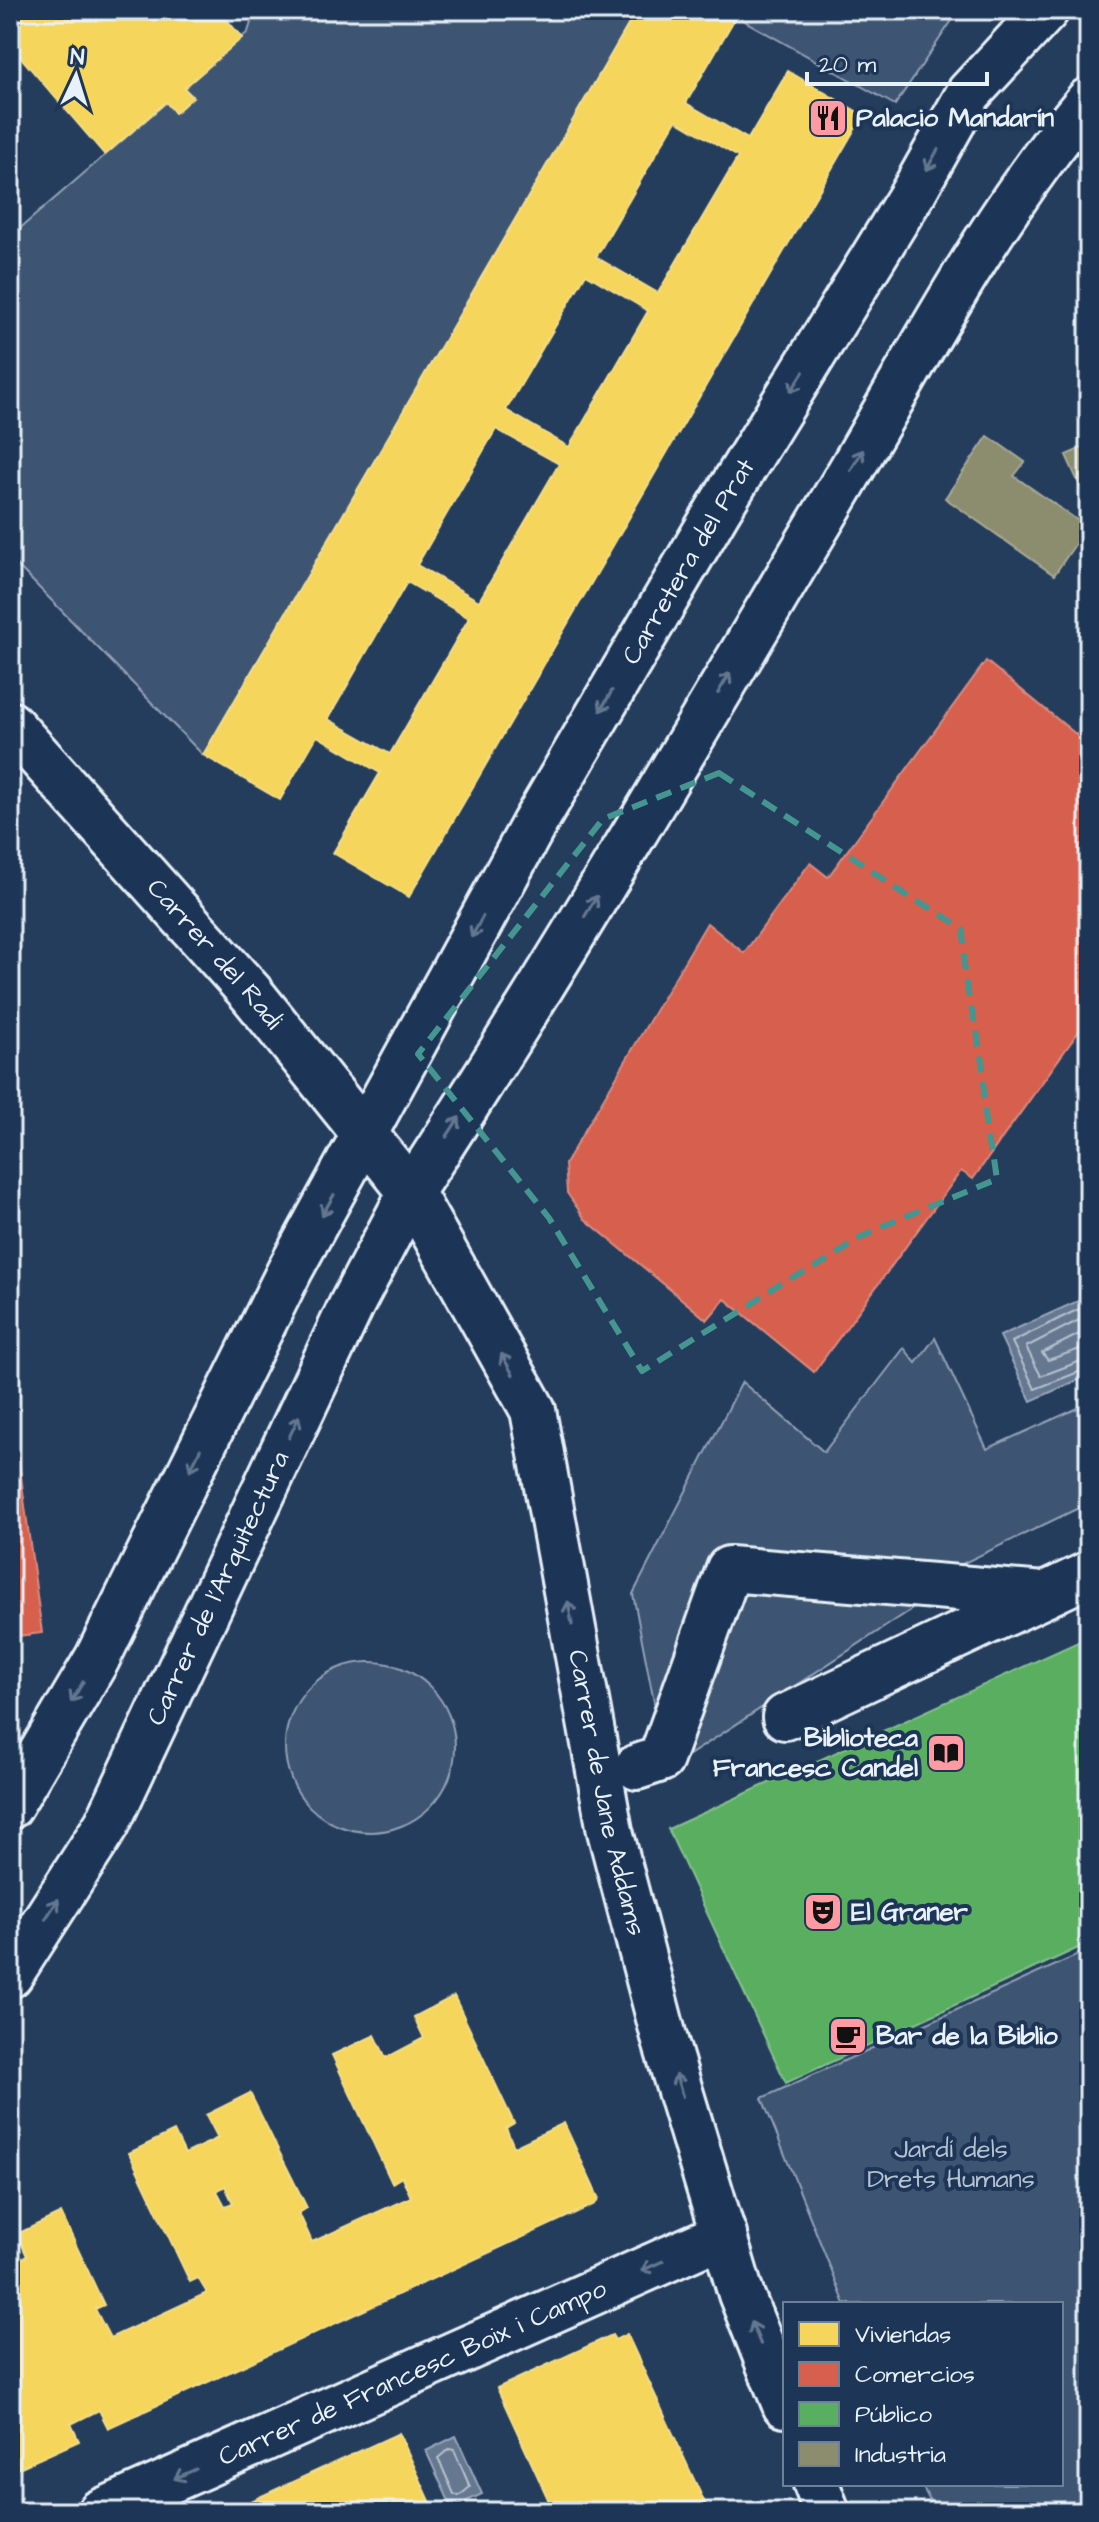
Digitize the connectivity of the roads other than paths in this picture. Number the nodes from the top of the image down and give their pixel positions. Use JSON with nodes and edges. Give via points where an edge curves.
{"nodes":[{"id":1,"x":1046,"y":10,"type":"edge"},
{"id":2,"x":1089,"y":100,"type":"edge"},
{"id":3,"x":10,"y":724,"type":"edge"},
{"id":4,"x":366,"y":1137,"type":"junction"},
{"id":5,"x":411,"y":1192,"type":"junction"},
{"id":6,"x":1089,"y":1574,"type":"edge"},
{"id":7,"x":1044,"y":1595,"type":"junction"},
{"id":8,"x":785,"y":1717,"type":"dead end"},
{"id":9,"x":637,"y":1767,"type":"dead end"},
{"id":10,"x":10,"y":1806,"type":"edge"},
{"id":11,"x":10,"y":1975,"type":"edge"},
{"id":12,"x":724,"y":2234,"type":"junction"},
{"id":13,"x":783,"y":2400,"type":"edge"},
{"id":14,"x":817,"y":2486,"type":"edge"},
{"id":15,"x":100,"y":2512,"type":"edge"},
{"id":16,"x":827,"y":2512,"type":"edge"}],
"edges":[{"from":1,"to":4,"type":"street","name":"Carretera del Prat","one_way":true,"via":[[969,93],[534,824]]},
{"from":5,"to":2,"type":"street","one_way":true,"via":[[529,1011],[975,263],[1046,150]]},
{"from":3,"to":4,"type":"street","name":"Carrer del Radi","via":[[251,993]]},
{"from":4,"to":5,"type":"street","name":"Carrer del Radi"},
{"from":4,"to":10,"type":"street","one_way":true,"via":[[290,1270],[97,1659]]},
{"from":11,"to":5,"type":"street","name":"Carrer de l'Arquitectura","one_way":true,"via":[[107,1824],[352,1304]]},
{"from":12,"to":5,"type":"street","name":"Carrer de Jane Addams","one_way":true,"via":[[665,2041],[610,1831],[533,1410]]},
{"from":6,"to":7,"type":"street"},
{"from":7,"to":8,"type":"street"},
{"from":7,"to":9,"type":"street","via":[[729,1569],[661,1759]]},
{"from":13,"to":12,"type":"street","name":"Carrer de Jane Addams","one_way":true,"via":[[741,2294]]},
{"from":12,"to":15,"type":"street","name":"Carrer de Francesc Boix i Campo","one_way":true},
{"from":14,"to":16,"type":"street"}]}
